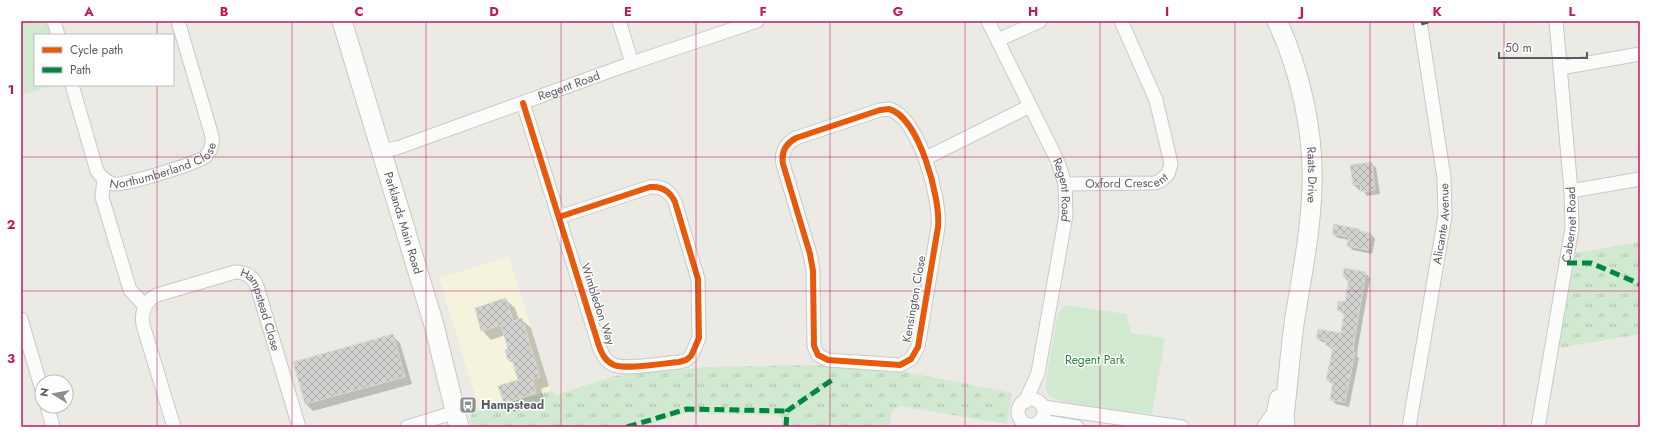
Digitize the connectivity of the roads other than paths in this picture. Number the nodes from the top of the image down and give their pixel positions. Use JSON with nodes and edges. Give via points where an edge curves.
{"nodes":[{"id":1,"x":54,"y":21,"type":"edge"},
{"id":2,"x":178,"y":21,"type":"edge"},
{"id":3,"x":342,"y":21,"type":"edge"},
{"id":4,"x":619,"y":21,"type":"edge"},
{"id":5,"x":757,"y":21,"type":"edge"},
{"id":6,"x":988,"y":21,"type":"edge"},
{"id":7,"x":1040,"y":21,"type":"edge"},
{"id":8,"x":1121,"y":21,"type":"edge"},
{"id":9,"x":1278,"y":21,"type":"edge"},
{"id":10,"x":1420,"y":21,"type":"edge"},
{"id":11,"x":1556,"y":21,"type":"edge"},
{"id":12,"x":58,"y":34,"type":"edge"},
{"id":13,"x":998,"y":40,"type":"junction"},
{"id":14,"x":1640,"y":54,"type":"edge"},
{"id":15,"x":632,"y":63,"type":"junction"},
{"id":16,"x":1560,"y":68,"type":"junction"},
{"id":17,"x":72,"y":86,"type":"edge"},
{"id":18,"x":523,"y":103,"type":"junction"},
{"id":19,"x":1030,"y":106,"type":"junction"},
{"id":20,"x":381,"y":151,"type":"junction"},
{"id":21,"x":926,"y":158,"type":"junction"},
{"id":22,"x":104,"y":179,"type":"junction"},
{"id":23,"x":1640,"y":179,"type":"edge"},
{"id":24,"x":1065,"y":184,"type":"junction"},
{"id":25,"x":1571,"y":191,"type":"junction"},
{"id":26,"x":559,"y":218,"type":"junction"},
{"id":27,"x":145,"y":306,"type":"junction"},
{"id":28,"x":21,"y":319,"type":"edge"},
{"id":29,"x":1293,"y":332,"type":"junction"},
{"id":30,"x":23,"y":336,"type":"edge"},
{"id":31,"x":1038,"y":373,"type":"junction"},
{"id":32,"x":36,"y":374,"type":"edge"},
{"id":33,"x":1025,"y":402,"type":"junction"},
{"id":34,"x":1041,"y":405,"type":"junction"},
{"id":35,"x":49,"y":414,"type":"edge"},
{"id":36,"x":457,"y":419,"type":"edge"},
{"id":37,"x":1021,"y":423,"type":"edge"},
{"id":38,"x":1037,"y":424,"type":"edge"},
{"id":39,"x":1155,"y":425,"type":"edge"},
{"id":40,"x":53,"y":427,"type":"edge"},
{"id":41,"x":174,"y":427,"type":"edge"},
{"id":42,"x":299,"y":427,"type":"edge"},
{"id":43,"x":408,"y":427,"type":"edge"},
{"id":44,"x":1077,"y":427,"type":"edge"},
{"id":45,"x":1182,"y":427,"type":"edge"},
{"id":46,"x":1267,"y":427,"type":"edge"},
{"id":47,"x":1285,"y":427,"type":"edge"},
{"id":48,"x":1409,"y":427,"type":"edge"},
{"id":49,"x":1538,"y":427,"type":"edge"}],
"edges":[{"from":1,"to":12,"type":"street"},
{"from":2,"to":22,"type":"street","name":"Northumberland Close","via":[[212,136],[212,148],[198,161],[131,182],[113,184]]},
{"from":3,"to":20,"type":"street","name":"Parklands Main Road"},
{"from":4,"to":15,"type":"street"},
{"from":5,"to":15,"type":"street","name":"Regent Road"},
{"from":6,"to":13,"type":"street","name":"Regent Road"},
{"from":7,"to":13,"type":"street"},
{"from":8,"to":24,"type":"street","name":"Oxford Crescent","via":[[1156,100],[1170,158],[1170,169],[1165,178],[1155,183]]},
{"from":9,"to":29,"type":"street","name":"Raats Drive","via":[[1299,81],[1308,124],[1311,162],[1312,185],[1308,227]]},
{"from":10,"to":48,"type":"street","name":"Alicante Avenue","via":[[1444,178],[1445,216]]},
{"from":11,"to":16,"type":"street","name":"Cabernet Road"},
{"from":13,"to":19,"type":"street","name":"Regent Road"},
{"from":14,"to":16,"type":"street"},
{"from":15,"to":18,"type":"street","name":"Regent Road"},
{"from":16,"to":25,"type":"street","name":"Cabernet Road"},
{"from":17,"to":22,"type":"street","name":"Northumberland Close","via":[[97,171]]},
{"from":18,"to":20,"type":"street","name":"Regent Road","via":[[398,148]]},
{"from":18,"to":26,"type":"street","name":"Wimbledon Way"},
{"from":19,"to":21,"type":"street"},
{"from":19,"to":24,"type":"street","name":"Regent Road","via":[[1058,162]]},
{"from":20,"to":36,"type":"street","name":"Parklands Main Road","via":[[434,325]]},
{"from":21,"to":21,"type":"street","name":"Kensington Close","via":[[904,118],[890,109],[796,138],[785,147],[783,164],[813,271],[814,346],[815,351],[823,358],[900,365],[911,359],[916,351],[939,221],[938,205]]},
{"from":22,"to":27,"type":"street","name":"Northumberland Close","via":[[102,197],[130,290]]},
{"from":23,"to":25,"type":"street"},
{"from":24,"to":31,"type":"street","name":"Regent Road","via":[[1066,215]]},
{"from":25,"to":49,"type":"street","name":"Cabernet Road","via":[[1572,228]]},
{"from":26,"to":26,"type":"street","name":"Wimbledon Way","via":[[604,357],[616,366],[626,366],[679,362],[691,356],[699,338],[698,279],[675,202],[669,193],[660,188],[650,187]]},
{"from":27,"to":41,"type":"street","via":[[142,312],[143,324]]},
{"from":27,"to":42,"type":"street","name":"Hampstead Close","via":[[157,295],[235,272],[248,274],[257,286]]},
{"from":28,"to":30,"type":"street"},
{"from":29,"to":46,"type":"street","name":"Raats Drive","via":[[1276,415]]},
{"from":29,"to":47,"type":"street","name":"Raats Drive","via":[[1284,415]]},
{"from":30,"to":32,"type":"street"},
{"from":31,"to":33,"type":"street","name":"Regent Road"},
{"from":31,"to":34,"type":"street","name":"Regent Road"},
{"from":33,"to":34,"type":"street","via":[[1033,400]]},
{"from":33,"to":37,"type":"street","via":[[1018,412]]},
{"from":34,"to":38,"type":"street","via":[[1043,417]]},
{"from":34,"to":39,"type":"street"},
{"from":35,"to":40,"type":"street"},
{"from":36,"to":43,"type":"street"},
{"from":37,"to":38,"type":"street"},
{"from":38,"to":44,"type":"street"},
{"from":39,"to":45,"type":"street"}]}
